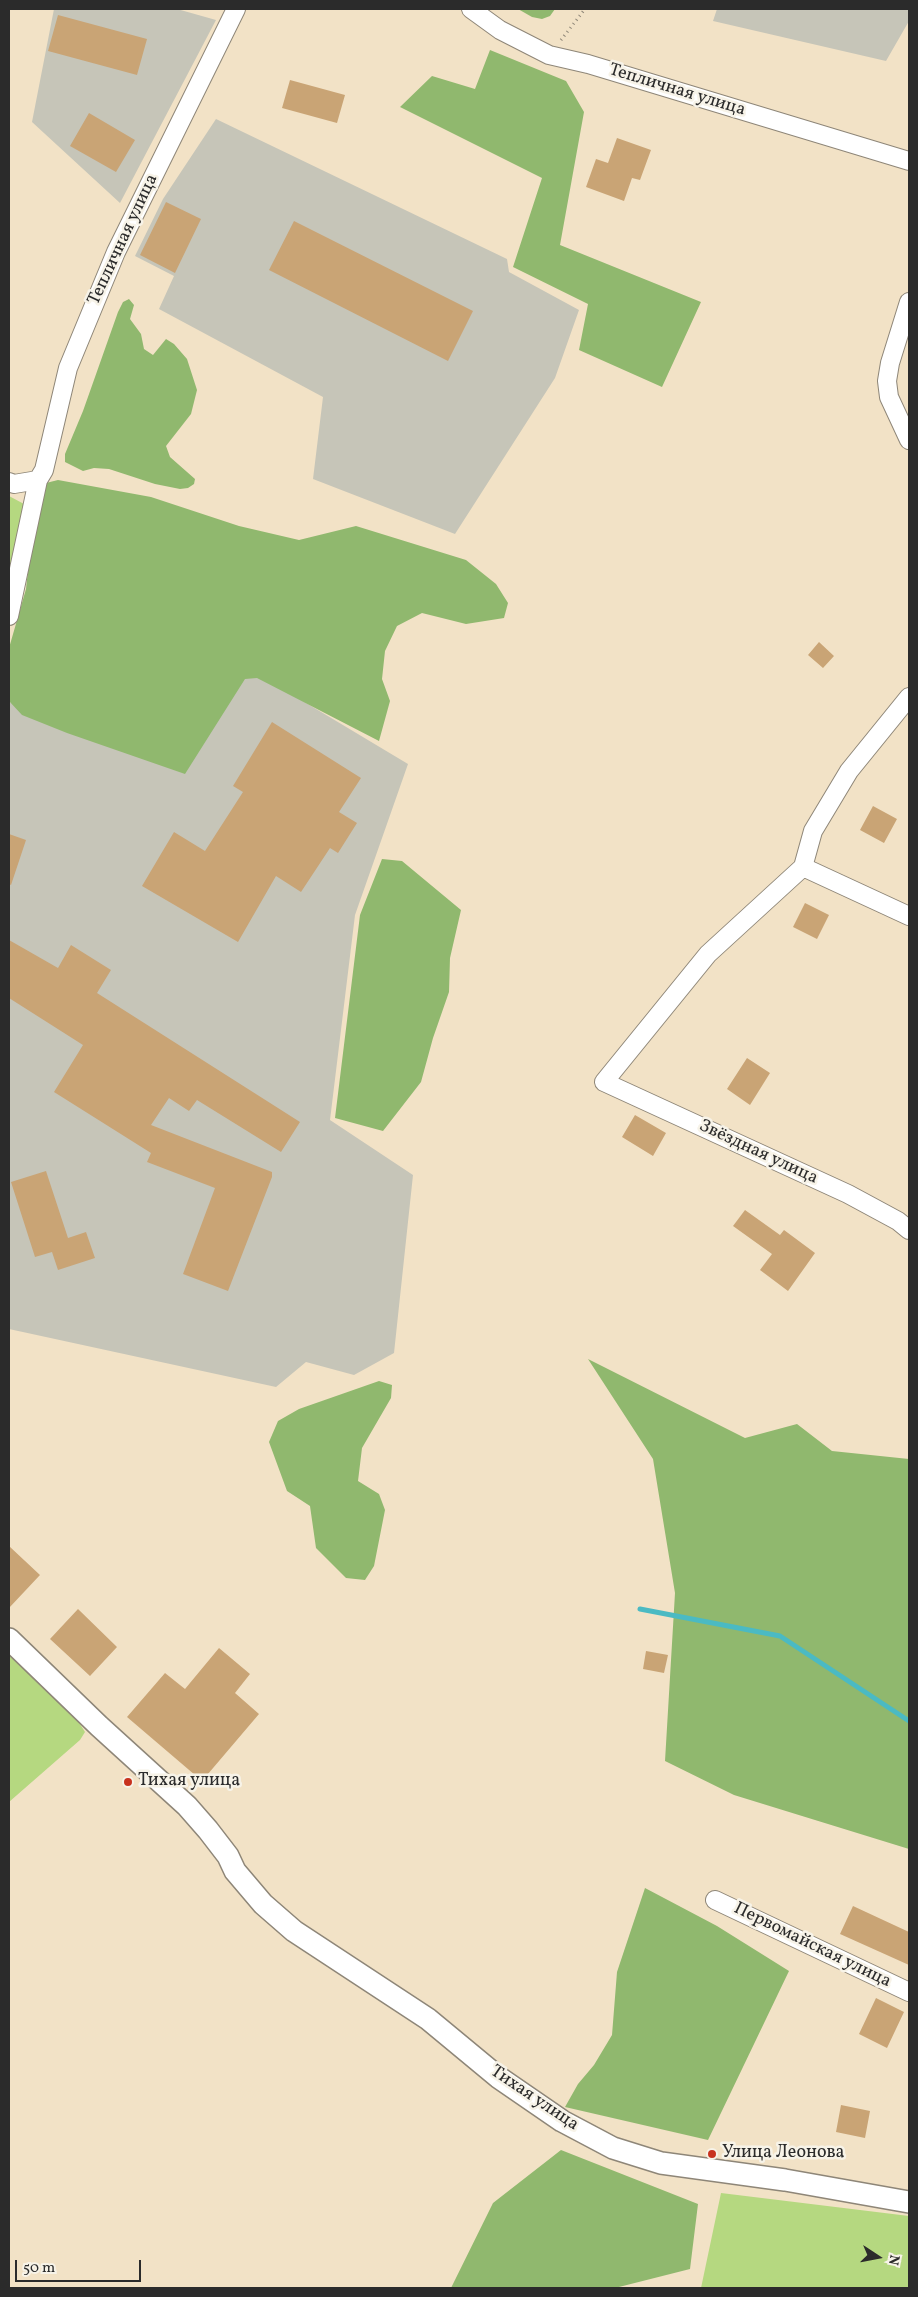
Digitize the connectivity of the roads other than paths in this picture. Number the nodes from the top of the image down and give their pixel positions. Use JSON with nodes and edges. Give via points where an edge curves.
{"nodes":[{"id":1,"x":236,"y":9,"type":"edge"},
{"id":2,"x":471,"y":9,"type":"edge"},
{"id":3,"x":909,"y":161,"type":"edge"},
{"id":4,"x":909,"y":302,"type":"edge"},
{"id":5,"x":909,"y":440,"type":"edge"},
{"id":6,"x":38,"y":480,"type":"junction"},
{"id":7,"x":9,"y":482,"type":"edge"},
{"id":8,"x":9,"y":616,"type":"edge"},
{"id":9,"x":909,"y":697,"type":"edge"},
{"id":10,"x":803,"y":867,"type":"junction"},
{"id":11,"x":909,"y":916,"type":"edge"},
{"id":12,"x":909,"y":1230,"type":"edge"},
{"id":13,"x":9,"y":1639,"type":"edge"},
{"id":14,"x":715,"y":1900,"type":"dead end"},
{"id":15,"x":909,"y":1992,"type":"edge"},
{"id":16,"x":909,"y":2202,"type":"edge"}],
"edges":[{"from":1,"to":6,"type":"street","name":"Тепличная улица","via":[[116,252],[68,368],[44,470]]},
{"from":2,"to":3,"type":"street","name":"Тепличная улица","via":[[500,30],[550,55]]},
{"from":4,"to":5,"type":"street","via":[[887,381],[889,397]]},
{"from":6,"to":7,"type":"street"},
{"from":6,"to":8,"type":"street","name":"Тепличная улица"},
{"from":9,"to":10,"type":"street","via":[[849,771],[813,831]]},
{"from":10,"to":11,"type":"street"},
{"from":10,"to":12,"type":"street","name":"Звёздная улица","via":[[708,954],[604,1082],[848,1194]]},
{"from":13,"to":16,"type":"street","name":"Тихая улица","via":[[187,1806],[263,1904],[294,1931],[428,2019],[498,2077],[562,2121],[613,2148],[661,2163]]},
{"from":14,"to":15,"type":"street","name":"Первомайская улица"}]}
